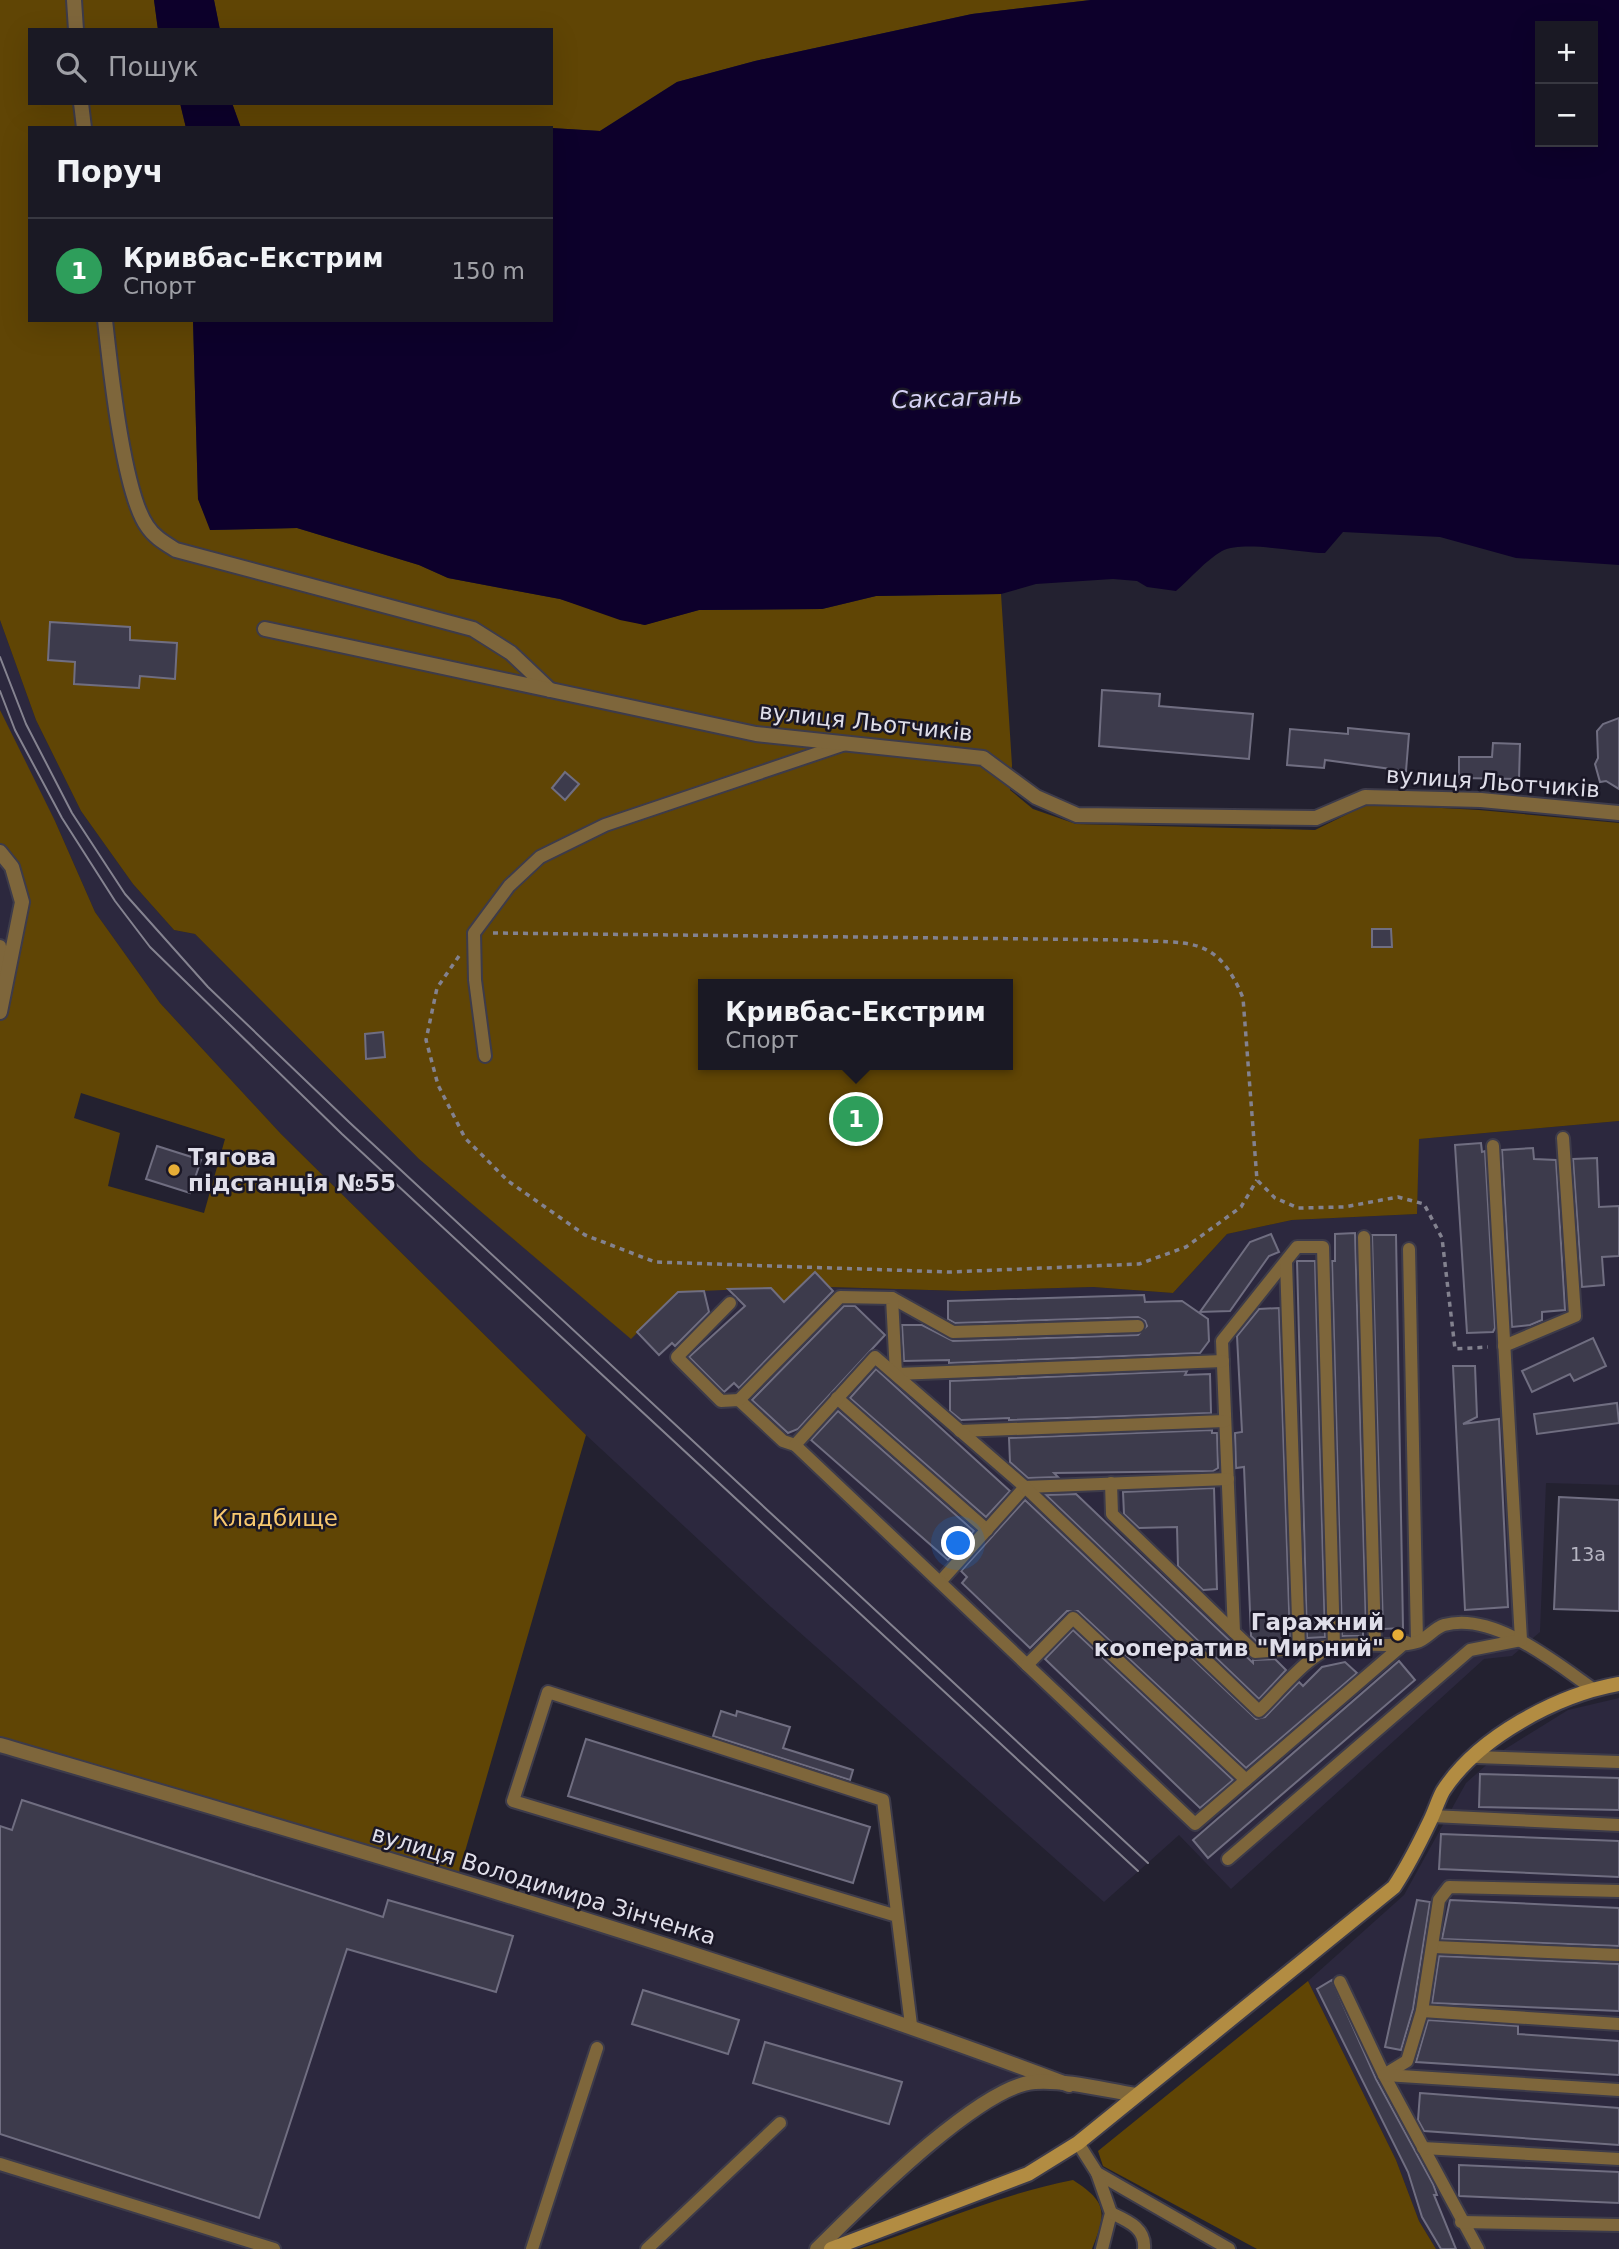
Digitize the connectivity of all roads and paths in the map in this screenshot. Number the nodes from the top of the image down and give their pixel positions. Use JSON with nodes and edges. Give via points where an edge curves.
{"nodes":[{"id":1,"x":74,"y":0,"type":"edge"},
{"id":2,"x":75,"y":28,"type":"edge"},
{"id":3,"x":81,"y":105,"type":"edge"},
{"id":4,"x":84,"y":126,"type":"edge"},
{"id":5,"x":105,"y":322,"type":"edge"},
{"id":6,"x":265,"y":629,"type":"dead end"},
{"id":7,"x":550,"y":690,"type":"junction"},
{"id":8,"x":845,"y":744,"type":"junction"},
{"id":9,"x":1619,"y":813,"type":"edge"},
{"id":10,"x":0,"y":852,"type":"edge"},
{"id":11,"x":474,"y":933,"type":"junction"},
{"id":12,"x":0,"y":946,"type":"edge"},
{"id":13,"x":1,"y":1005,"type":"edge"},
{"id":14,"x":485,"y":1056,"type":"dead end"},
{"id":15,"x":1563,"y":1138,"type":"dead end"},
{"id":16,"x":1493,"y":1146,"type":"dead end"},
{"id":17,"x":1257,"y":1180,"type":"junction"},
{"id":18,"x":1364,"y":1237,"type":"dead end"},
{"id":19,"x":1409,"y":1249,"type":"dead end"},
{"id":20,"x":1286,"y":1262,"type":"junction"},
{"id":21,"x":892,"y":1298,"type":"junction"},
{"id":22,"x":730,"y":1303,"type":"dead end"},
{"id":23,"x":1138,"y":1326,"type":"dead end"},
{"id":24,"x":1504,"y":1346,"type":"junction"},
{"id":25,"x":1223,"y":1361,"type":"junction"},
{"id":26,"x":896,"y":1374,"type":"junction"},
{"id":27,"x":837,"y":1398,"type":"junction"},
{"id":28,"x":739,"y":1400,"type":"junction"},
{"id":29,"x":1226,"y":1421,"type":"junction"},
{"id":30,"x":960,"y":1430,"type":"junction"},
{"id":31,"x":795,"y":1445,"type":"junction"},
{"id":32,"x":1228,"y":1479,"type":"junction"},
{"id":33,"x":1111,"y":1483,"type":"junction"},
{"id":34,"x":1025,"y":1488,"type":"junction"},
{"id":35,"x":987,"y":1530,"type":"junction"},
{"id":36,"x":940,"y":1583,"type":"junction"},
{"id":37,"x":1234,"y":1632,"type":"junction"},
{"id":38,"x":1521,"y":1640,"type":"junction"},
{"id":39,"x":1412,"y":1642,"type":"junction"},
{"id":40,"x":1375,"y":1644,"type":"junction"},
{"id":41,"x":1334,"y":1646,"type":"junction"},
{"id":42,"x":1298,"y":1648,"type":"junction"},
{"id":43,"x":1027,"y":1665,"type":"junction"},
{"id":44,"x":1619,"y":1684,"type":"edge"},
{"id":45,"x":1593,"y":1689,"type":"junction"},
{"id":46,"x":0,"y":1745,"type":"edge"},
{"id":47,"x":1476,"y":1756,"type":"junction"},
{"id":48,"x":1619,"y":1762,"type":"edge"},
{"id":49,"x":1246,"y":1780,"type":"junction"},
{"id":50,"x":1432,"y":1816,"type":"junction"},
{"id":51,"x":1619,"y":1825,"type":"edge"},
{"id":52,"x":1228,"y":1859,"type":"dead end"},
{"id":53,"x":1619,"y":1891,"type":"edge"},
{"id":54,"x":897,"y":1916,"type":"junction"},
{"id":55,"x":1434,"y":1947,"type":"junction"},
{"id":56,"x":1619,"y":1955,"type":"edge"},
{"id":57,"x":1340,"y":1982,"type":"dead end"},
{"id":58,"x":1422,"y":2011,"type":"junction"},
{"id":59,"x":1619,"y":2024,"type":"edge"},
{"id":60,"x":911,"y":2025,"type":"junction"},
{"id":61,"x":597,"y":2048,"type":"dead end"},
{"id":62,"x":1384,"y":2075,"type":"junction"},
{"id":63,"x":1069,"y":2085,"type":"junction"},
{"id":64,"x":1619,"y":2090,"type":"edge"},
{"id":65,"x":1136,"y":2095,"type":"junction"},
{"id":66,"x":780,"y":2123,"type":"dead end"},
{"id":67,"x":1078,"y":2143,"type":"junction"},
{"id":68,"x":1423,"y":2148,"type":"junction"},
{"id":69,"x":1619,"y":2159,"type":"edge"},
{"id":70,"x":0,"y":2164,"type":"edge"},
{"id":71,"x":1097,"y":2173,"type":"junction"},
{"id":72,"x":1111,"y":2213,"type":"junction"},
{"id":73,"x":1461,"y":2221,"type":"junction"},
{"id":74,"x":1619,"y":2225,"type":"edge"},
{"id":75,"x":274,"y":2249,"type":"edge"},
{"id":76,"x":532,"y":2249,"type":"edge"},
{"id":77,"x":647,"y":2249,"type":"edge"},
{"id":78,"x":817,"y":2249,"type":"edge"},
{"id":79,"x":831,"y":2249,"type":"edge"},
{"id":80,"x":1102,"y":2249,"type":"edge"},
{"id":81,"x":1144,"y":2249,"type":"edge"},
{"id":82,"x":1229,"y":2249,"type":"edge"},
{"id":83,"x":1478,"y":2249,"type":"edge"}],
"edges":[{"from":1,"to":2,"type":"street"},
{"from":3,"to":4,"type":"street"},
{"from":5,"to":7,"type":"street","via":[[132,492],[146,525],[158,539],[176,550],[473,629],[511,653]]},
{"from":6,"to":7,"type":"street","name":"вулиця Льотчиків"},
{"from":7,"to":8,"type":"street","name":"вулиця Льотчиків","via":[[756,734]]},
{"from":8,"to":9,"type":"street","name":"вулиця Льотчиків","via":[[983,758],[1035,797],[1077,815],[1316,818],[1365,797],[1480,800]]},
{"from":8,"to":11,"type":"lane","via":[[605,825],[540,857],[509,886]]},
{"from":10,"to":13,"type":"street","via":[[12,867],[22,902]]},
{"from":11,"to":14,"type":"lane"},
{"from":11,"to":17,"type":"path","via":[[1197,944],[1220,957],[1232,971],[1243,998]]},
{"from":11,"to":17,"type":"path","via":[[437,988],[426,1040],[438,1084],[465,1138],[508,1181],[585,1235],[655,1262],[950,1272],[1139,1264],[1186,1247],[1241,1207]]},
{"from":12,"to":13,"type":"lane"},
{"from":15,"to":24,"type":"lane","via":[[1574,1316]]},
{"from":16,"to":24,"type":"lane"},
{"from":17,"to":24,"type":"path","via":[[1275,1198],[1298,1208],[1344,1207],[1398,1197],[1424,1204],[1442,1238],[1455,1349]]},
{"from":18,"to":40,"type":"lane"},
{"from":19,"to":39,"type":"lane"},
{"from":20,"to":25,"type":"lane","via":[[1222,1341]]},
{"from":20,"to":41,"type":"lane","via":[[1297,1247],[1323,1247]]},
{"from":20,"to":42,"type":"lane"},
{"from":21,"to":23,"type":"lane","via":[[953,1332]]},
{"from":21,"to":26,"type":"lane"},
{"from":21,"to":28,"type":"lane","via":[[840,1297]]},
{"from":22,"to":28,"type":"lane","via":[[677,1357],[721,1401]]},
{"from":24,"to":38,"type":"lane"},
{"from":25,"to":26,"type":"lane"},
{"from":25,"to":29,"type":"lane"},
{"from":26,"to":27,"type":"lane","via":[[875,1357]]},
{"from":26,"to":30,"type":"lane"},
{"from":27,"to":31,"type":"lane"},
{"from":27,"to":35,"type":"lane"},
{"from":28,"to":31,"type":"lane","via":[[783,1441]]},
{"from":29,"to":30,"type":"lane"},
{"from":29,"to":32,"type":"lane"},
{"from":30,"to":34,"type":"lane"},
{"from":31,"to":36,"type":"lane"},
{"from":32,"to":33,"type":"lane"},
{"from":32,"to":37,"type":"lane"},
{"from":33,"to":34,"type":"lane"},
{"from":33,"to":37,"type":"lane","via":[[1112,1514]]},
{"from":34,"to":35,"type":"lane"},
{"from":34,"to":41,"type":"lane","via":[[1259,1712],[1308,1662]]},
{"from":35,"to":36,"type":"lane"},
{"from":36,"to":43,"type":"lane"},
{"from":37,"to":42,"type":"lane","via":[[1255,1652]]},
{"from":38,"to":39,"type":"lane","via":[[1462,1624],[1444,1625]]},
{"from":38,"to":45,"type":"lane"},
{"from":38,"to":52,"type":"lane","via":[[1470,1650]]},
{"from":39,"to":40,"type":"lane"},
{"from":39,"to":49,"type":"lane"},
{"from":40,"to":41,"type":"lane"},
{"from":41,"to":42,"type":"lane"},
{"from":43,"to":49,"type":"lane","via":[[1195,1824]]},
{"from":43,"to":49,"type":"lane","via":[[1073,1618]]},
{"from":44,"to":45,"type":"main road"},
{"from":45,"to":47,"type":"main road","via":[[1559,1700]]},
{"from":46,"to":60,"type":"street","name":"вулиця Володимира Зінченка","via":[[457,1879]]},
{"from":47,"to":48,"type":"lane"},
{"from":47,"to":50,"type":"main road","via":[[1443,1792]]},
{"from":50,"to":51,"type":"lane"},
{"from":50,"to":65,"type":"main road","via":[[1394,1887]]},
{"from":53,"to":55,"type":"lane","via":[[1449,1887],[1439,1900]]},
{"from":54,"to":54,"type":"lane","via":[[883,1800],[548,1692],[513,1801]]},
{"from":54,"to":60,"type":"lane"},
{"from":55,"to":56,"type":"lane"},
{"from":55,"to":58,"type":"lane"},
{"from":57,"to":62,"type":"lane"},
{"from":58,"to":59,"type":"lane"},
{"from":58,"to":62,"type":"lane","via":[[1407,2061]]},
{"from":60,"to":63,"type":"street","name":"вулиця Володимира Зінченка"},
{"from":61,"to":76,"type":"lane"},
{"from":62,"to":64,"type":"lane"},
{"from":62,"to":68,"type":"lane"},
{"from":63,"to":65,"type":"street","name":"вулиця Володимира Зінченка"},
{"from":63,"to":78,"type":"street","name":"вулиця Володимира Зінченка","via":[[1035,2082],[997,2094],[928,2147]]},
{"from":65,"to":67,"type":"main road"},
{"from":66,"to":77,"type":"lane"},
{"from":67,"to":71,"type":"lane"},
{"from":67,"to":79,"type":"main road","via":[[1028,2174]]},
{"from":68,"to":69,"type":"lane"},
{"from":68,"to":73,"type":"lane"},
{"from":70,"to":75,"type":"lane"},
{"from":71,"to":72,"type":"lane"},
{"from":71,"to":82,"type":"lane"},
{"from":72,"to":80,"type":"lane"},
{"from":72,"to":81,"type":"lane","via":[[1137,2226]]},
{"from":73,"to":74,"type":"lane"},
{"from":73,"to":83,"type":"lane"}]}
